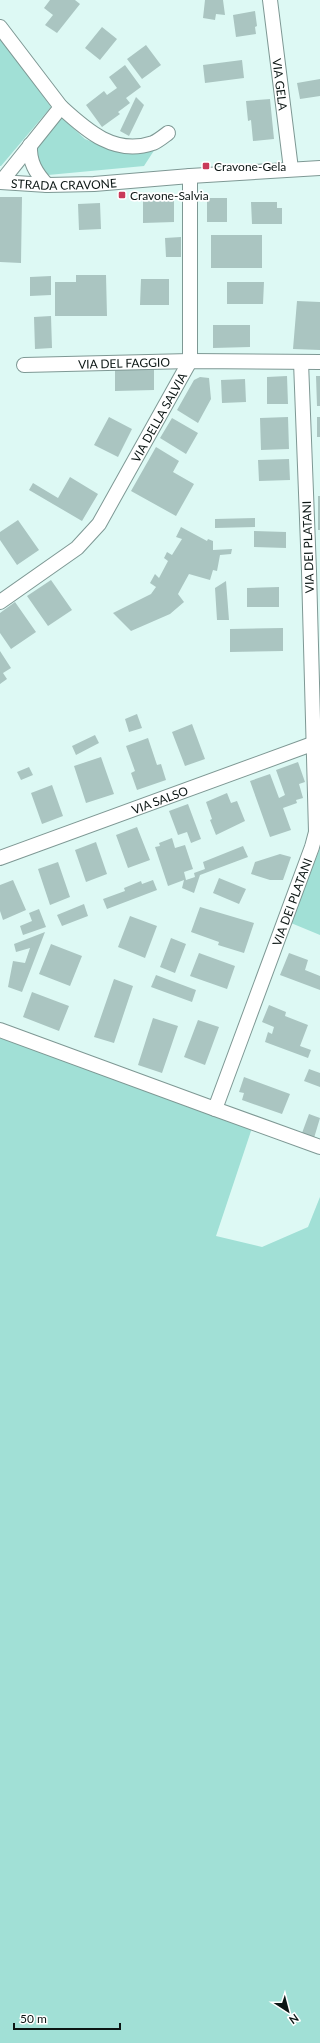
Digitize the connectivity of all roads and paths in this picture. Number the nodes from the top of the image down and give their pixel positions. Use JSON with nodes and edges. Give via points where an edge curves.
{"nodes":[{"id":1,"x":270,"y":0,"type":"edge"},
{"id":2,"x":0,"y":27,"type":"edge"},
{"id":3,"x":61,"y":107,"type":"junction"},
{"id":4,"x":168,"y":133,"type":"dead end"},
{"id":5,"x":30,"y":146,"type":"junction"},
{"id":6,"x":320,"y":168,"type":"edge"},
{"id":7,"x":292,"y":169,"type":"junction"},
{"id":8,"x":190,"y":176,"type":"junction"},
{"id":9,"x":1,"y":182,"type":"edge"},
{"id":10,"x":47,"y":185,"type":"junction"},
{"id":11,"x":190,"y":361,"type":"junction"},
{"id":12,"x":301,"y":362,"type":"junction"},
{"id":13,"x":320,"y":362,"type":"edge"},
{"id":14,"x":24,"y":365,"type":"dead end"},
{"id":15,"x":0,"y":602,"type":"edge"},
{"id":16,"x":316,"y":743,"type":"edge"},
{"id":17,"x":0,"y":858,"type":"edge"},
{"id":18,"x":0,"y":1030,"type":"edge"},
{"id":19,"x":215,"y":1109,"type":"junction"},
{"id":20,"x":320,"y":1146,"type":"edge"}],
"edges":[{"from":1,"to":7,"type":"street","name":"VIA GELA"},
{"from":2,"to":3,"type":"street"},
{"from":3,"to":4,"type":"street","via":[[88,131],[100,139],[116,144],[135,146],[154,143]]},
{"from":3,"to":5,"type":"street"},
{"from":5,"to":9,"type":"street"},
{"from":5,"to":10,"type":"street","via":[[33,168]]},
{"from":6,"to":7,"type":"street","name":"STRADA CRAVONE"},
{"from":7,"to":8,"type":"street","name":"STRADA CRAVONE"},
{"from":8,"to":10,"type":"street","name":"STRADA CRAVONE"},
{"from":8,"to":11,"type":"street","name":"VIA DELLA SALVIA"},
{"from":9,"to":10,"type":"street","name":"STRADA CRAVONE"},
{"from":11,"to":12,"type":"street","name":"VIA DEL FAGGIO"},
{"from":11,"to":14,"type":"street","name":"VIA DEL FAGGIO"},
{"from":11,"to":15,"type":"street","name":"VIA DELLA SALVIA","via":[[99,524],[77,548]]},
{"from":12,"to":13,"type":"street","name":"VIA DEL FAGGIO"},
{"from":12,"to":16,"type":"street","name":"VIA DEI PLATANI"},
{"from":16,"to":17,"type":"street","name":"VIA SALSO"},
{"from":16,"to":19,"type":"street","name":"VIA DEI PLATANI","via":[[316,832],[312,847]]},
{"from":18,"to":19,"type":"street"},
{"from":19,"to":20,"type":"street"}]}
